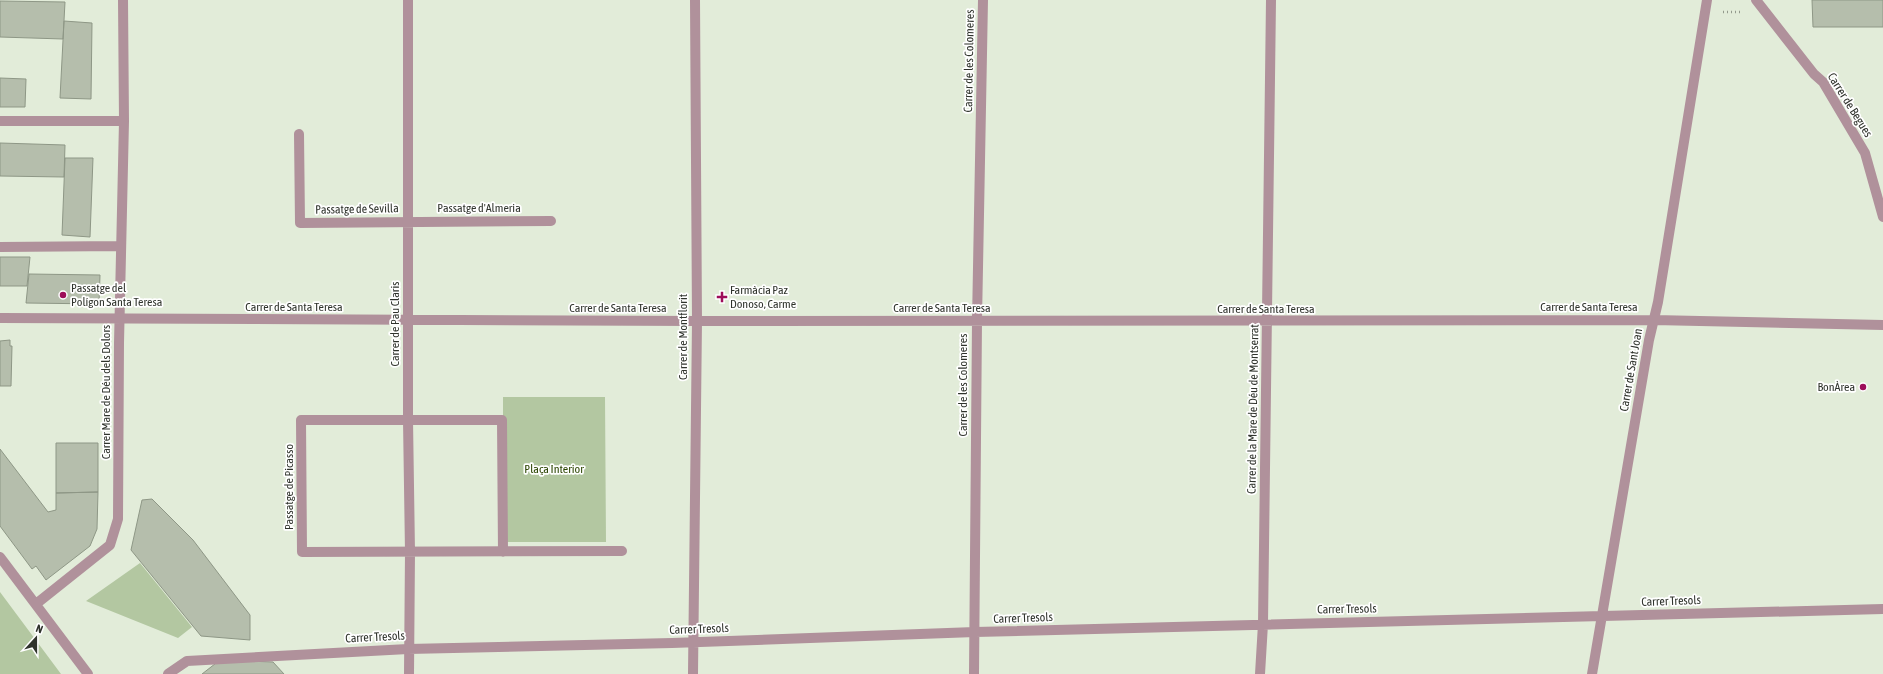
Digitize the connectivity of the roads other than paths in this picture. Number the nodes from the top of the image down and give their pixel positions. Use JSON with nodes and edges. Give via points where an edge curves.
{"nodes":[{"id":1,"x":123,"y":0,"type":"edge"},
{"id":2,"x":408,"y":0,"type":"edge"},
{"id":3,"x":695,"y":0,"type":"edge"},
{"id":4,"x":983,"y":0,"type":"edge"},
{"id":5,"x":1271,"y":0,"type":"edge"},
{"id":6,"x":1706,"y":0,"type":"edge"},
{"id":7,"x":1756,"y":0,"type":"edge"},
{"id":8,"x":0,"y":121,"type":"edge"},
{"id":9,"x":124,"y":121,"type":"junction"},
{"id":10,"x":299,"y":134,"type":"dead end"},
{"id":11,"x":1883,"y":217,"type":"edge"},
{"id":12,"x":551,"y":221,"type":"dead end"},
{"id":13,"x":407,"y":222,"type":"junction"},
{"id":14,"x":121,"y":246,"type":"junction"},
{"id":15,"x":0,"y":247,"type":"edge"},
{"id":16,"x":0,"y":318,"type":"edge"},
{"id":17,"x":120,"y":319,"type":"junction"},
{"id":18,"x":408,"y":320,"type":"junction"},
{"id":19,"x":1654,"y":320,"type":"junction"},
{"id":20,"x":697,"y":321,"type":"junction"},
{"id":21,"x":977,"y":321,"type":"junction"},
{"id":22,"x":1268,"y":322,"type":"junction"},
{"id":23,"x":1883,"y":325,"type":"edge"},
{"id":24,"x":408,"y":420,"type":"junction"},
{"id":25,"x":622,"y":551,"type":"dead end"},
{"id":26,"x":410,"y":552,"type":"junction"},
{"id":27,"x":503,"y":552,"type":"junction"},
{"id":28,"x":0,"y":557,"type":"edge"},
{"id":29,"x":36,"y":604,"type":"junction"},
{"id":30,"x":1883,"y":609,"type":"edge"},
{"id":31,"x":1603,"y":616,"type":"junction"},
{"id":32,"x":1263,"y":624,"type":"junction"},
{"id":33,"x":975,"y":632,"type":"junction"},
{"id":34,"x":693,"y":643,"type":"junction"},
{"id":35,"x":408,"y":649,"type":"junction"},
{"id":36,"x":88,"y":674,"type":"edge"},
{"id":37,"x":168,"y":674,"type":"edge"},
{"id":38,"x":408,"y":674,"type":"edge"},
{"id":39,"x":693,"y":674,"type":"edge"},
{"id":40,"x":974,"y":674,"type":"edge"},
{"id":41,"x":1260,"y":674,"type":"edge"},
{"id":42,"x":1592,"y":674,"type":"edge"}],
"edges":[{"from":1,"to":9,"type":"street","name":"Carrer Mare de Déu dels Dolors"},
{"from":2,"to":13,"type":"street","name":"Carrer de Pau Claris"},
{"from":3,"to":20,"type":"street","name":"Carrer de Montflorit"},
{"from":4,"to":21,"type":"street","name":"Carrer de les Colomeres"},
{"from":5,"to":22,"type":"street","name":"Carrer de la Mare de Déu de Montserrat"},
{"from":6,"to":19,"type":"street","name":"Carrer de Sant Joan"},
{"from":7,"to":11,"type":"street","name":"Carrer de Begues","via":[[1823,82],[1864,153]]},
{"from":8,"to":9,"type":"street"},
{"from":9,"to":14,"type":"street","name":"Carrer Mare de Déu dels Dolors"},
{"from":10,"to":13,"type":"street","name":"Passatge de Sevilla","via":[[300,223]]},
{"from":12,"to":13,"type":"street","name":"Passatge d'Almeria"},
{"from":13,"to":18,"type":"street","name":"Carrer de Pau Claris"},
{"from":14,"to":15,"type":"street"},
{"from":14,"to":17,"type":"street","name":"Carrer Mare de Déu dels Dolors"},
{"from":16,"to":17,"type":"street","name":"Carrer de Santa Teresa"},
{"from":17,"to":18,"type":"street","name":"Carrer de Santa Teresa"},
{"from":17,"to":29,"type":"street","name":"Carrer Mare de Déu dels Dolors","via":[[118,519],[110,545]]},
{"from":18,"to":20,"type":"street","name":"Carrer de Santa Teresa"},
{"from":18,"to":24,"type":"street","name":"Carrer de Pau Claris"},
{"from":19,"to":22,"type":"street","name":"Carrer de Santa Teresa"},
{"from":19,"to":23,"type":"street","name":"Carrer de Santa Teresa"},
{"from":19,"to":31,"type":"street","name":"Carrer de Sant Joan"},
{"from":20,"to":21,"type":"street","name":"Carrer de Santa Teresa"},
{"from":20,"to":34,"type":"street","name":"Carrer de Montflorit"},
{"from":21,"to":22,"type":"street","name":"Carrer de Santa Teresa"},
{"from":21,"to":33,"type":"street","name":"Carrer de les Colomeres"},
{"from":22,"to":32,"type":"street","name":"Carrer de la Mare de Déu de Montserrat"},
{"from":24,"to":26,"type":"street","name":"Carrer de Pau Claris"},
{"from":24,"to":26,"type":"street","name":"Passatge de Picasso","via":[[302,420],[302,552]]},
{"from":24,"to":27,"type":"street","via":[[502,420]]},
{"from":25,"to":27,"type":"street"},
{"from":26,"to":27,"type":"street"},
{"from":26,"to":35,"type":"street","name":"Carrer de Pau Claris"},
{"from":28,"to":29,"type":"street"},
{"from":29,"to":36,"type":"street"},
{"from":30,"to":31,"type":"street","name":"Carrer Tresols"},
{"from":31,"to":32,"type":"street","name":"Carrer Tresols"},
{"from":31,"to":42,"type":"street","name":"Carrer de Sant Joan"},
{"from":32,"to":33,"type":"street","name":"Carrer Tresols"},
{"from":32,"to":41,"type":"street","name":"Carrer de la Mare de Déu de Montserrat"},
{"from":33,"to":34,"type":"street","name":"Carrer Tresols"},
{"from":33,"to":40,"type":"street","name":"Carrer de les Colomeres"},
{"from":34,"to":35,"type":"street","name":"Carrer Tresols"},
{"from":34,"to":39,"type":"street","name":"Carrer de Montflorit"},
{"from":35,"to":37,"type":"street","name":"Carrer Tresols","via":[[186,661]]},
{"from":35,"to":38,"type":"street","name":"Carrer de Pau Claris"}]}
